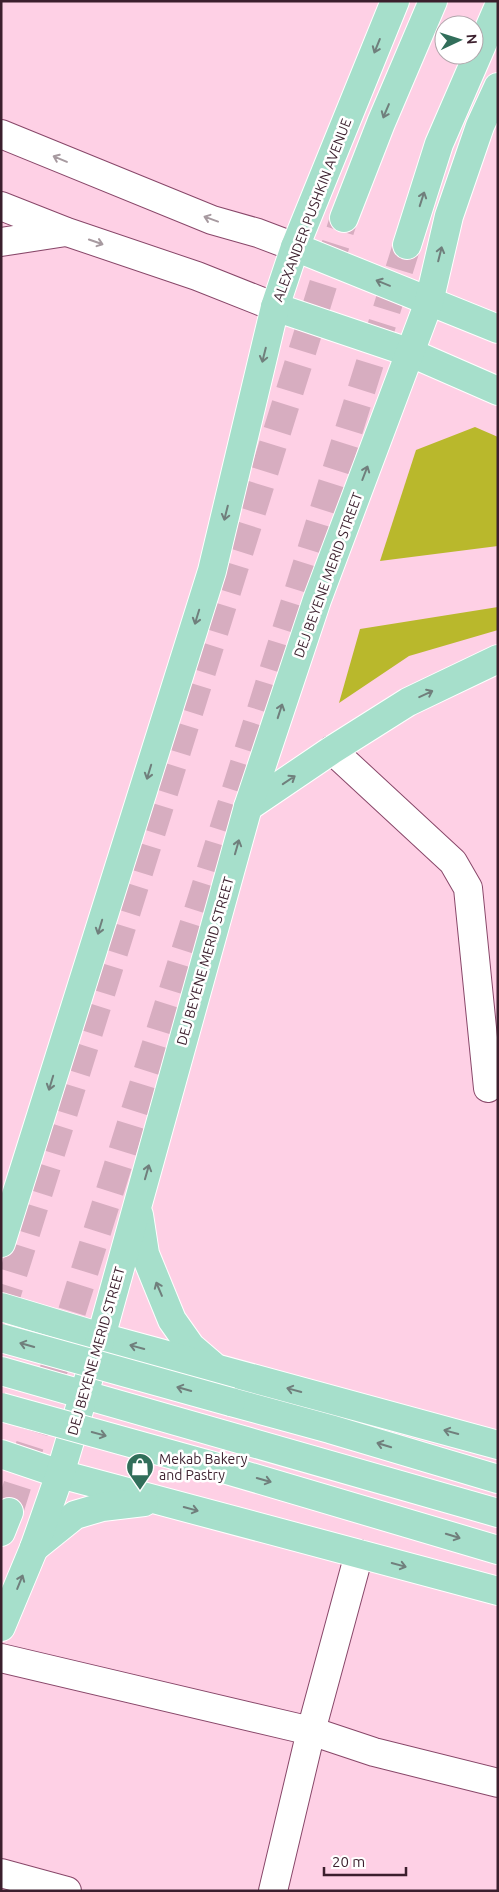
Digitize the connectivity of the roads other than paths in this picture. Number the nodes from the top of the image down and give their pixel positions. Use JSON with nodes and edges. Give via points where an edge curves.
{"nodes":[{"id":1,"x":395,"y":1,"type":"edge"},
{"id":2,"x":433,"y":1,"type":"edge"},
{"id":3,"x":498,"y":8,"type":"edge"},
{"id":4,"x":498,"y":87,"type":"edge"},
{"id":5,"x":1,"y":134,"type":"edge"},
{"id":6,"x":1,"y":206,"type":"edge"},
{"id":7,"x":344,"y":218,"type":"tunnel mouth"},
{"id":8,"x":67,"y":232,"type":"junction"},
{"id":9,"x":1,"y":242,"type":"edge"},
{"id":10,"x":407,"y":245,"type":"tunnel mouth"},
{"id":11,"x":295,"y":247,"type":"junction"},
{"id":12,"x":429,"y":302,"type":"junction"},
{"id":13,"x":275,"y":307,"type":"junction"},
{"id":14,"x":498,"y":329,"type":"edge"},
{"id":15,"x":411,"y":353,"type":"junction"},
{"id":16,"x":498,"y":391,"type":"edge"},
{"id":17,"x":498,"y":659,"type":"edge"},
{"id":18,"x":332,"y":750,"type":"junction"},
{"id":19,"x":248,"y":807,"type":"junction"},
{"id":20,"x":488,"y":1088,"type":"dead end"},
{"id":21,"x":137,"y":1205,"type":"junction"},
{"id":22,"x":8,"y":1208,"type":"edge"},
{"id":23,"x":1,"y":1243,"type":"edge"},
{"id":24,"x":1,"y":1307,"type":"edge"},
{"id":25,"x":101,"y":1337,"type":"junction"},
{"id":26,"x":1,"y":1338,"type":"edge"},
{"id":27,"x":217,"y":1369,"type":"junction"},
{"id":28,"x":1,"y":1371,"type":"edge"},
{"id":29,"x":83,"y":1395,"type":"junction"},
{"id":30,"x":1,"y":1407,"type":"edge"},
{"id":31,"x":498,"y":1445,"type":"edge"},
{"id":32,"x":1,"y":1454,"type":"edge"},
{"id":33,"x":60,"y":1474,"type":"junction"},
{"id":34,"x":498,"y":1479,"type":"edge"},
{"id":35,"x":161,"y":1501,"type":"junction"},
{"id":36,"x":498,"y":1513,"type":"edge"},
{"id":37,"x":34,"y":1548,"type":"junction"},
{"id":38,"x":498,"y":1550,"type":"edge"},
{"id":39,"x":359,"y":1554,"type":"junction"},
{"id":40,"x":498,"y":1591,"type":"edge"},
{"id":41,"x":1,"y":1627,"type":"edge"},
{"id":42,"x":1,"y":1658,"type":"edge"},
{"id":43,"x":311,"y":1731,"type":"junction"},
{"id":44,"x":498,"y":1783,"type":"edge"},
{"id":45,"x":1,"y":1873,"type":"edge"},
{"id":46,"x":67,"y":1891,"type":"edge"},
{"id":47,"x":272,"y":1891,"type":"edge"}],
"edges":[{"from":1,"to":11,"type":"main road","name":"ALEXANDER PUSHKIN AVENUE","one_way":true},
{"from":2,"to":7,"type":"main road","one_way":true},
{"from":10,"to":3,"type":"main road","one_way":true,"via":[[439,144]]},
{"from":12,"to":4,"type":"main road","one_way":true,"via":[[449,216],[480,126]]},
{"from":11,"to":5,"type":"street","one_way":true,"via":[[212,220]]},
{"from":6,"to":8,"type":"street"},
{"from":8,"to":9,"type":"street"},
{"from":8,"to":13,"type":"street","one_way":true,"via":[[197,276]]},
{"from":12,"to":11,"type":"main road","one_way":true},
{"from":11,"to":13,"type":"main road","name":"ALEXANDER PUSHKIN AVENUE"},
{"from":12,"to":14,"type":"main road"},
{"from":12,"to":15,"type":"main road","name":"DEJ BEYENE MERID STREET"},
{"from":13,"to":15,"type":"main road"},
{"from":13,"to":22,"type":"main road","name":"ALEXANDER PUSHKIN AVENUE","one_way":true,"via":[[212,571]]},
{"from":15,"to":16,"type":"main road"},
{"from":19,"to":15,"type":"main road","name":"DEJ BEYENE MERID STREET","one_way":true,"via":[[317,600]]},
{"from":18,"to":17,"type":"main road","one_way":true,"via":[[408,702]]},
{"from":19,"to":18,"type":"main road","one_way":true},
{"from":18,"to":20,"type":"street","via":[[453,862],[468,888]]},
{"from":21,"to":19,"type":"main road","name":"DEJ BEYENE MERID STREET","one_way":true},
{"from":21,"to":25,"type":"main road","name":"DEJ BEYENE MERID STREET"},
{"from":27,"to":21,"type":"main road","one_way":true,"via":[[190,1347],[172,1320],[145,1254]]},
{"from":22,"to":23,"type":"main road"},
{"from":24,"to":25,"type":"main road"},
{"from":27,"to":25,"type":"main road","one_way":true},
{"from":25,"to":29,"type":"main road","name":"DEJ BEYENE MERID STREET"},
{"from":34,"to":26,"type":"main road","one_way":true,"bridge":true},
{"from":31,"to":27,"type":"main road","one_way":true},
{"from":28,"to":29,"type":"main road"},
{"from":29,"to":33,"type":"main road","name":"DEJ BEYENE MERID STREET"},
{"from":29,"to":36,"type":"main road"},
{"from":30,"to":38,"type":"main road","one_way":true,"bridge":true},
{"from":32,"to":33,"type":"main road"},
{"from":33,"to":35,"type":"main road"},
{"from":33,"to":37,"type":"main road","name":"DEJ BEYENE MERID STREET"},
{"from":35,"to":37,"type":"main road","via":[[131,1502],[75,1515]]},
{"from":35,"to":39,"type":"main road","one_way":true},
{"from":41,"to":37,"type":"main road","name":"DEJ BEYENE MERID STREET","one_way":true},
{"from":39,"to":40,"type":"main road","one_way":true},
{"from":39,"to":43,"type":"street"},
{"from":42,"to":43,"type":"street"},
{"from":43,"to":44,"type":"street","via":[[374,1752]]},
{"from":43,"to":47,"type":"street"},
{"from":45,"to":46,"type":"street"}]}
